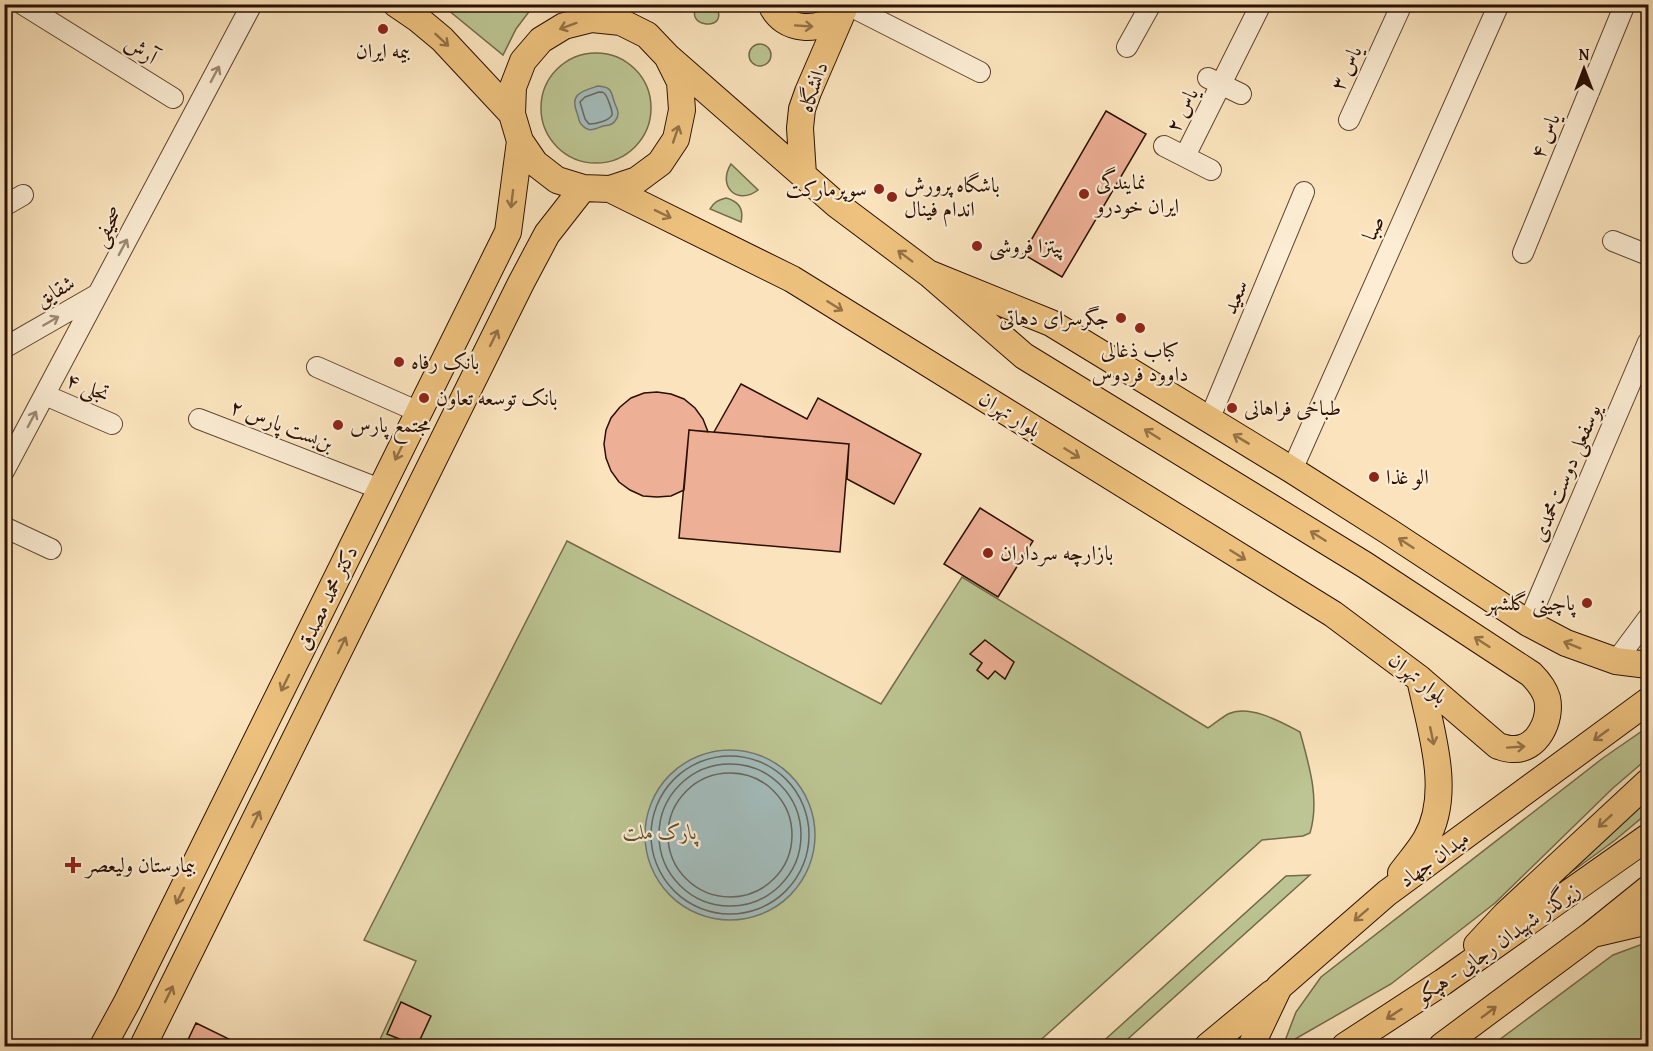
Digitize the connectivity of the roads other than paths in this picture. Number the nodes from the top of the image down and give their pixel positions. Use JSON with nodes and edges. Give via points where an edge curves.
{"nodes":[{"id":1,"x":22,"y":4,"type":"edge"},
{"id":2,"x":252,"y":4,"type":"edge"},
{"id":3,"x":396,"y":4,"type":"edge"},
{"id":4,"x":606,"y":4,"type":"edge"},
{"id":5,"x":771,"y":4,"type":"edge"},
{"id":6,"x":1151,"y":4,"type":"edge"},
{"id":7,"x":1262,"y":4,"type":"edge"},
{"id":8,"x":1402,"y":4,"type":"edge"},
{"id":9,"x":1499,"y":4,"type":"edge"},
{"id":10,"x":1625,"y":4,"type":"edge"},
{"id":11,"x":845,"y":7,"type":"edge"},
{"id":12,"x":647,"y":35,"type":"junction"},
{"id":13,"x":1127,"y":47,"type":"dead end"},
{"id":14,"x":667,"y":56,"type":"junction"},
{"id":15,"x":980,"y":72,"type":"dead end"},
{"id":16,"x":1214,"y":81,"type":"junction"},
{"id":17,"x":1241,"y":94,"type":"dead end"},
{"id":18,"x":173,"y":98,"type":"dead end"},
{"id":19,"x":512,"y":114,"type":"junction"},
{"id":20,"x":1349,"y":120,"type":"dead end"},
{"id":21,"x":520,"y":141,"type":"junction"},
{"id":22,"x":1164,"y":146,"type":"dead end"},
{"id":23,"x":1185,"y":156,"type":"junction"},
{"id":24,"x":1211,"y":170,"type":"dead end"},
{"id":25,"x":803,"y":175,"type":"junction"},
{"id":26,"x":583,"y":188,"type":"junction"},
{"id":27,"x":610,"y":189,"type":"junction"},
{"id":28,"x":1304,"y":192,"type":"dead end"},
{"id":29,"x":23,"y":195,"type":"dead end"},
{"id":30,"x":4,"y":206,"type":"edge"},
{"id":31,"x":508,"y":232,"type":"junction"},
{"id":32,"x":1613,"y":241,"type":"dead end"},
{"id":33,"x":541,"y":246,"type":"junction"},
{"id":34,"x":1523,"y":252,"type":"dead end"},
{"id":35,"x":1648,"y":255,"type":"edge"},
{"id":36,"x":928,"y":273,"type":"junction"},
{"id":37,"x":98,"y":294,"type":"junction"},
{"id":38,"x":1648,"y":342,"type":"edge"},
{"id":39,"x":4,"y":348,"type":"edge"},
{"id":40,"x":317,"y":367,"type":"dead end"},
{"id":41,"x":45,"y":395,"type":"junction"},
{"id":42,"x":419,"y":412,"type":"junction"},
{"id":43,"x":199,"y":419,"type":"dead end"},
{"id":44,"x":1209,"y":420,"type":"junction"},
{"id":45,"x":112,"y":424,"type":"dead end"},
{"id":46,"x":1292,"y":470,"type":"junction"},
{"id":47,"x":4,"y":471,"type":"edge"},
{"id":48,"x":380,"y":489,"type":"junction"},
{"id":49,"x":4,"y":527,"type":"edge"},
{"id":50,"x":51,"y":549,"type":"dead end"},
{"id":51,"x":1648,"y":618,"type":"edge"},
{"id":52,"x":1528,"y":623,"type":"junction"},
{"id":53,"x":1616,"y":661,"type":"junction"},
{"id":54,"x":1648,"y":665,"type":"edge"},
{"id":55,"x":1420,"y":679,"type":"junction"},
{"id":56,"x":1648,"y":701,"type":"edge"},
{"id":57,"x":1648,"y":782,"type":"edge"},
{"id":58,"x":1648,"y":837,"type":"edge"},
{"id":59,"x":1648,"y":889,"type":"edge"},
{"id":60,"x":1387,"y":893,"type":"junction"},
{"id":61,"x":1648,"y":921,"type":"edge"},
{"id":62,"x":1591,"y":935,"type":"junction"},
{"id":63,"x":1443,"y":982,"type":"junction"},
{"id":64,"x":1279,"y":987,"type":"junction"},
{"id":65,"x":1254,"y":1039,"type":"edge"},
{"id":66,"x":103,"y":1047,"type":"edge"},
{"id":67,"x":143,"y":1047,"type":"edge"},
{"id":68,"x":1208,"y":1047,"type":"edge"},
{"id":69,"x":1345,"y":1047,"type":"edge"},
{"id":70,"x":1442,"y":1047,"type":"edge"}],
"edges":[{"from":1,"to":18,"type":"street","name":"آرش"},
{"from":37,"to":2,"type":"street","name":"صحیفی","one_way":true},
{"from":3,"to":19,"type":"main road","one_way":true,"via":[[442,39]]},
{"from":4,"to":12,"type":"main road"},
{"from":5,"to":11,"type":"main road","one_way":true,"via":[[783,20],[796,27],[834,21]]},
{"from":6,"to":13,"type":"street"},
{"from":7,"to":16,"type":"street","name":"یاس ۲"},
{"from":8,"to":20,"type":"street","name":"یاس ۳"},
{"from":9,"to":46,"type":"street","name":"صبا"},
{"from":10,"to":34,"type":"street","name":"یاس ۴"},
{"from":11,"to":15,"type":"street"},
{"from":11,"to":25,"type":"main road","name":"دانشگاه","via":[[802,109]]},
{"from":12,"to":14,"type":"main road"},
{"from":12,"to":19,"type":"main road","one_way":true,"via":[[621,22],[592,19],[564,26],[541,40],[523,61],[513,87]]},
{"from":14,"to":25,"type":"main road","name":"بلوار تهران"},
{"from":27,"to":14,"type":"main road","one_way":true,"via":[[637,180],[660,162],[676,139],[682,110],[680,82]]},
{"from":16,"to":17,"type":"street","name":"یاس ۲"},
{"from":16,"to":23,"type":"street","name":"یاس ۲"},
{"from":19,"to":21,"type":"main road"},
{"from":21,"to":26,"type":"main road","via":[[535,163],[557,180]]},
{"from":21,"to":31,"type":"main road","name":"دکتر محمد مصدق","one_way":true},
{"from":22,"to":23,"type":"street","name":"یاس ۲"},
{"from":23,"to":24,"type":"street","name":"یاس ۲"},
{"from":36,"to":25,"type":"main road","name":"بلوار تهران","one_way":true},
{"from":26,"to":27,"type":"main road"},
{"from":26,"to":33,"type":"main road","name":"دکتر محمد مصدق"},
{"from":27,"to":55,"type":"main road","name":"بلوار تهران","one_way":true,"via":[[792,279],[1333,614]]},
{"from":28,"to":44,"type":"street","name":"سعید"},
{"from":29,"to":30,"type":"street"},
{"from":31,"to":33,"type":"main road"},
{"from":31,"to":42,"type":"main road","name":"دکتر محمد مصدق"},
{"from":32,"to":35,"type":"street"},
{"from":67,"to":33,"type":"main road","name":"دکتر محمد مصدق","one_way":true},
{"from":36,"to":44,"type":"main road","name":"بلوار تهران","via":[[1051,323]]},
{"from":55,"to":36,"type":"main road","name":"بلوار تهران","one_way":true,"via":[[1498,746],[1512,750],[1526,747],[1545,726],[1547,697],[1531,674],[1365,566],[1024,356]]},
{"from":39,"to":37,"type":"street","name":"شقایق","one_way":true},
{"from":37,"to":41,"type":"street","name":"صحیفی"},
{"from":38,"to":52,"type":"street","name":"یوسفعلی دوست‌محمدی"},
{"from":40,"to":42,"type":"street"},
{"from":41,"to":45,"type":"street","name":"تجلی ۴"},
{"from":47,"to":41,"type":"street","name":"صحیفی","one_way":true},
{"from":42,"to":48,"type":"main road","name":"دکتر محمد مصدق","one_way":true},
{"from":43,"to":48,"type":"street","name":"بن‌بست پارس ۲"},
{"from":46,"to":44,"type":"main road","name":"بلوار تهران","one_way":true},
{"from":52,"to":46,"type":"main road","name":"بلوار تهران","one_way":true},
{"from":48,"to":66,"type":"main road","name":"دکتر محمد مصدق","one_way":true},
{"from":49,"to":50,"type":"street"},
{"from":51,"to":53,"type":"street"},
{"from":53,"to":52,"type":"main road","name":"بلوار تهران","one_way":true,"via":[[1566,643]]},
{"from":53,"to":54,"type":"main road","name":"بلوار تهران"},
{"from":55,"to":60,"type":"main road","one_way":true,"via":[[1439,770],[1438,806],[1427,837]]},
{"from":56,"to":60,"type":"main road","name":"میدان جهاد","one_way":true},
{"from":57,"to":63,"type":"main road","one_way":true,"via":[[1506,914]]},
{"from":58,"to":63,"type":"main road","name":"زیرگذر شهیدان رجایی - هپکو"},
{"from":59,"to":62,"type":"main road"},
{"from":60,"to":64,"type":"main road","name":"میدان جهاد","one_way":true},
{"from":61,"to":62,"type":"main road"},
{"from":70,"to":62,"type":"main road","one_way":true},
{"from":63,"to":69,"type":"main road","name":"زیرگذر شهیدان رجایی - هپکو","one_way":true},
{"from":64,"to":65,"type":"main road","name":"میدان جهاد"},
{"from":64,"to":68,"type":"main road"}]}
